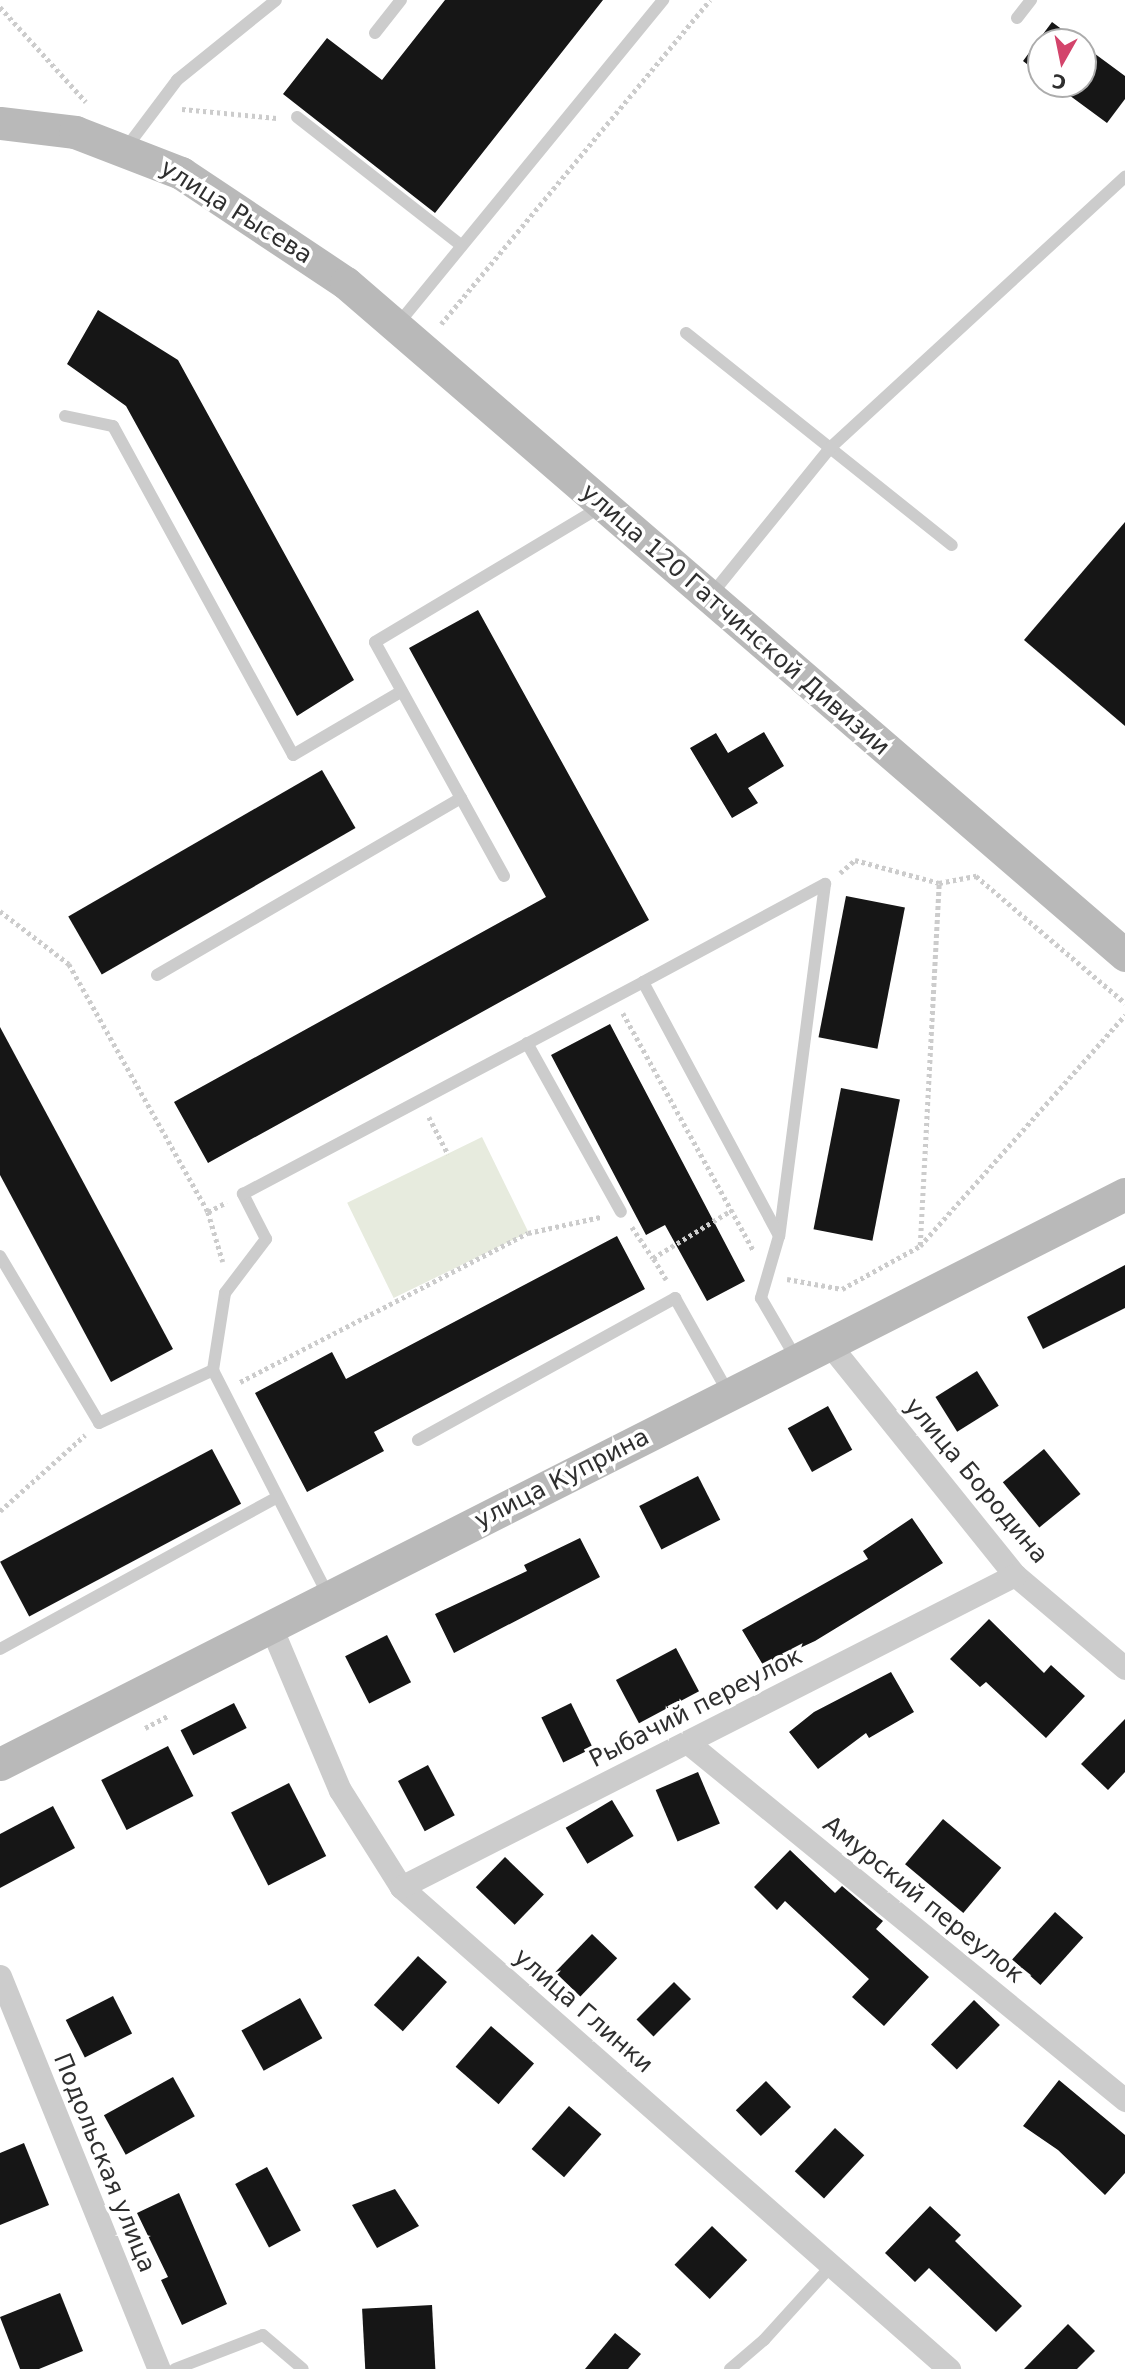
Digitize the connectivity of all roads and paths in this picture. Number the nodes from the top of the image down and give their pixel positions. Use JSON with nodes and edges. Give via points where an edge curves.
{"nodes":[{"id":1,"x":276,"y":0,"type":"edge"},
{"id":2,"x":401,"y":0,"type":"edge"},
{"id":3,"x":663,"y":0,"type":"edge"},
{"id":4,"x":710,"y":0,"type":"edge"},
{"id":5,"x":1031,"y":0,"type":"edge"},
{"id":6,"x":0,"y":7,"type":"edge"},
{"id":7,"x":1017,"y":18,"type":"dead end"},
{"id":8,"x":375,"y":33,"type":"dead end"},
{"id":9,"x":156,"y":108,"type":"junction"},
{"id":10,"x":93,"y":111,"type":"dead end"},
{"id":11,"x":297,"y":117,"type":"joint"},
{"id":12,"x":0,"y":123,"type":"edge"},
{"id":13,"x":126,"y":149,"type":"junction"},
{"id":14,"x":1125,"y":177,"type":"edge"},
{"id":15,"x":462,"y":246,"type":"junction"},
{"id":16,"x":346,"y":283,"type":"joint"},
{"id":17,"x":398,"y":324,"type":"junction"},
{"id":18,"x":685,"y":333,"type":"dead end"},
{"id":19,"x":425,"y":347,"type":"junction"},
{"id":20,"x":65,"y":416,"type":"dead end"},
{"id":21,"x":830,"y":448,"type":"junction"},
{"id":22,"x":601,"y":506,"type":"junction"},
{"id":23,"x":952,"y":545,"type":"dead end"},
{"id":24,"x":709,"y":598,"type":"junction"},
{"id":25,"x":402,"y":691,"type":"junction"},
{"id":26,"x":461,"y":798,"type":"junction"},
{"id":27,"x":505,"y":876,"type":"dead end"},
{"id":28,"x":939,"y":883,"type":"junction"},
{"id":29,"x":825,"y":884,"type":"junction"},
{"id":30,"x":0,"y":911,"type":"edge"},
{"id":31,"x":1122,"y":945,"type":"edge"},
{"id":32,"x":157,"y":975,"type":"dead end"},
{"id":33,"x":643,"y":982,"type":"junction"},
{"id":34,"x":615,"y":997,"type":"junction"},
{"id":35,"x":1125,"y":1003,"type":"edge"},
{"id":36,"x":1125,"y":1015,"type":"edge"},
{"id":37,"x":527,"y":1043,"type":"junction"},
{"id":38,"x":420,"y":1100,"type":"junction"},
{"id":39,"x":448,"y":1154,"type":"dead end"},
{"id":40,"x":243,"y":1194,"type":"junction"},
{"id":41,"x":1125,"y":1194,"type":"edge"},
{"id":42,"x":732,"y":1210,"type":"junction"},
{"id":43,"x":208,"y":1212,"type":"junction"},
{"id":44,"x":621,"y":1212,"type":"junction"},
{"id":45,"x":779,"y":1236,"type":"junction"},
{"id":46,"x":920,"y":1246,"type":"junction"},
{"id":47,"x":0,"y":1255,"type":"edge"},
{"id":48,"x":653,"y":1258,"type":"junction"},
{"id":49,"x":767,"y":1275,"type":"junction"},
{"id":50,"x":230,"y":1286,"type":"junction"},
{"id":51,"x":676,"y":1298,"type":"junction"},
{"id":52,"x":829,"y":1344,"type":"junction"},
{"id":53,"x":798,"y":1360,"type":"junction"},
{"id":54,"x":213,"y":1370,"type":"junction"},
{"id":55,"x":222,"y":1392,"type":"junction"},
{"id":56,"x":729,"y":1394,"type":"junction"},
{"id":57,"x":99,"y":1423,"type":"junction"},
{"id":58,"x":418,"y":1440,"type":"dead end"},
{"id":59,"x":276,"y":1498,"type":"junction"},
{"id":60,"x":0,"y":1511,"type":"edge"},
{"id":61,"x":1015,"y":1575,"type":"junction"},
{"id":62,"x":329,"y":1597,"type":"junction"},
{"id":63,"x":271,"y":1627,"type":"junction"},
{"id":64,"x":0,"y":1649,"type":"edge"},
{"id":65,"x":1125,"y":1668,"type":"edge"},
{"id":66,"x":687,"y":1742,"type":"junction"},
{"id":67,"x":0,"y":1764,"type":"edge"},
{"id":68,"x":401,"y":1887,"type":"junction"},
{"id":69,"x":0,"y":1976,"type":"edge"},
{"id":70,"x":1125,"y":2100,"type":"edge"},
{"id":71,"x":832,"y":2264,"type":"junction"},
{"id":72,"x":159,"y":2369,"type":"edge"},
{"id":73,"x":175,"y":2369,"type":"edge"},
{"id":74,"x":303,"y":2369,"type":"edge"},
{"id":75,"x":730,"y":2369,"type":"edge"},
{"id":76,"x":949,"y":2369,"type":"edge"}],
"edges":[{"from":1,"to":9,"type":"lane","via":[[202,56]]},
{"from":2,"to":8,"type":"lane"},
{"from":3,"to":15,"type":"lane"},
{"from":4,"to":19,"type":"path"},
{"from":5,"to":7,"type":"lane"},
{"from":6,"to":10,"type":"path"},
{"from":9,"to":11,"type":"path","via":[[205,109],[250,119]]},
{"from":9,"to":13,"type":"lane"},
{"from":11,"to":15,"type":"lane"},
{"from":12,"to":13,"type":"main road","name":"улица Рысева","via":[[75,132]]},
{"from":13,"to":16,"type":"main road","name":"улица Рысева","via":[[237,207]]},
{"from":14,"to":21,"type":"lane"},
{"from":15,"to":17,"type":"lane"},
{"from":16,"to":17,"type":"main road","name":"улица 120 Гатчинской Дивизии"},
{"from":17,"to":19,"type":"main road","name":"улица 120 Гатчинской Дивизии"},
{"from":18,"to":21,"type":"lane"},
{"from":19,"to":22,"type":"main road","name":"улица 120 Гатчинской Дивизии"},
{"from":20,"to":25,"type":"lane","via":[[113,426],[292,755]]},
{"from":21,"to":23,"type":"lane"},
{"from":21,"to":24,"type":"lane"},
{"from":22,"to":24,"type":"main road","name":"улица 120 Гатчинской Дивизии"},
{"from":22,"to":25,"type":"lane","via":[[375,642]]},
{"from":24,"to":31,"type":"main road","name":"улица 120 Гатчинской Дивизии"},
{"from":25,"to":26,"type":"lane"},
{"from":26,"to":27,"type":"lane"},
{"from":26,"to":32,"type":"lane"},
{"from":28,"to":29,"type":"path","via":[[855,860]]},
{"from":28,"to":35,"type":"path","via":[[976,876]]},
{"from":28,"to":46,"type":"path"},
{"from":29,"to":33,"type":"lane"},
{"from":29,"to":45,"type":"lane"},
{"from":30,"to":43,"type":"path","via":[[69,964]]},
{"from":33,"to":34,"type":"lane"},
{"from":33,"to":45,"type":"lane"},
{"from":34,"to":37,"type":"lane"},
{"from":34,"to":42,"type":"path"},
{"from":36,"to":46,"type":"path"},
{"from":37,"to":38,"type":"lane"},
{"from":37,"to":44,"type":"lane"},
{"from":38,"to":39,"type":"path"},
{"from":38,"to":40,"type":"lane"},
{"from":40,"to":43,"type":"path"},
{"from":40,"to":50,"type":"lane","via":[[266,1239]]},
{"from":41,"to":52,"type":"main road","name":"улица Куприна"},
{"from":42,"to":48,"type":"path"},
{"from":42,"to":49,"type":"path"},
{"from":43,"to":50,"type":"path"},
{"from":44,"to":48,"type":"path"},
{"from":44,"to":55,"type":"path","via":[[528,1233]]},
{"from":45,"to":49,"type":"lane"},
{"from":46,"to":49,"type":"path","via":[[842,1289]]},
{"from":47,"to":57,"type":"lane"},
{"from":48,"to":51,"type":"path"},
{"from":49,"to":53,"type":"lane","via":[[761,1298]]},
{"from":50,"to":54,"type":"lane"},
{"from":51,"to":56,"type":"lane"},
{"from":51,"to":58,"type":"lane"},
{"from":52,"to":53,"type":"main road","name":"улица Куприна"},
{"from":52,"to":61,"type":"street","name":"улица Бородина"},
{"from":53,"to":56,"type":"main road","name":"улица Куприна"},
{"from":54,"to":55,"type":"lane"},
{"from":54,"to":57,"type":"lane"},
{"from":55,"to":59,"type":"lane"},
{"from":56,"to":62,"type":"main road","name":"улица Куприна"},
{"from":57,"to":60,"type":"path"},
{"from":59,"to":62,"type":"lane"},
{"from":59,"to":64,"type":"lane"},
{"from":61,"to":65,"type":"street","name":"улица Бородина"},
{"from":61,"to":66,"type":"street","name":"Рыбачий переулок"},
{"from":62,"to":63,"type":"main road","name":"улица Куприна"},
{"from":63,"to":67,"type":"main road","name":"улица Куприна"},
{"from":63,"to":68,"type":"street","name":"улица Глинки","via":[[340,1790]]},
{"from":66,"to":68,"type":"street","name":"Рыбачий переулок"},
{"from":66,"to":70,"type":"street","name":"Амурский переулок"},
{"from":68,"to":71,"type":"street","name":"улица Глинки"},
{"from":69,"to":72,"type":"street","name":"Подольская улица"},
{"from":71,"to":75,"type":"lane","via":[[764,2340]]},
{"from":71,"to":76,"type":"street","name":"улица Глинки"},
{"from":73,"to":74,"type":"lane","via":[[263,2335]]}]}
